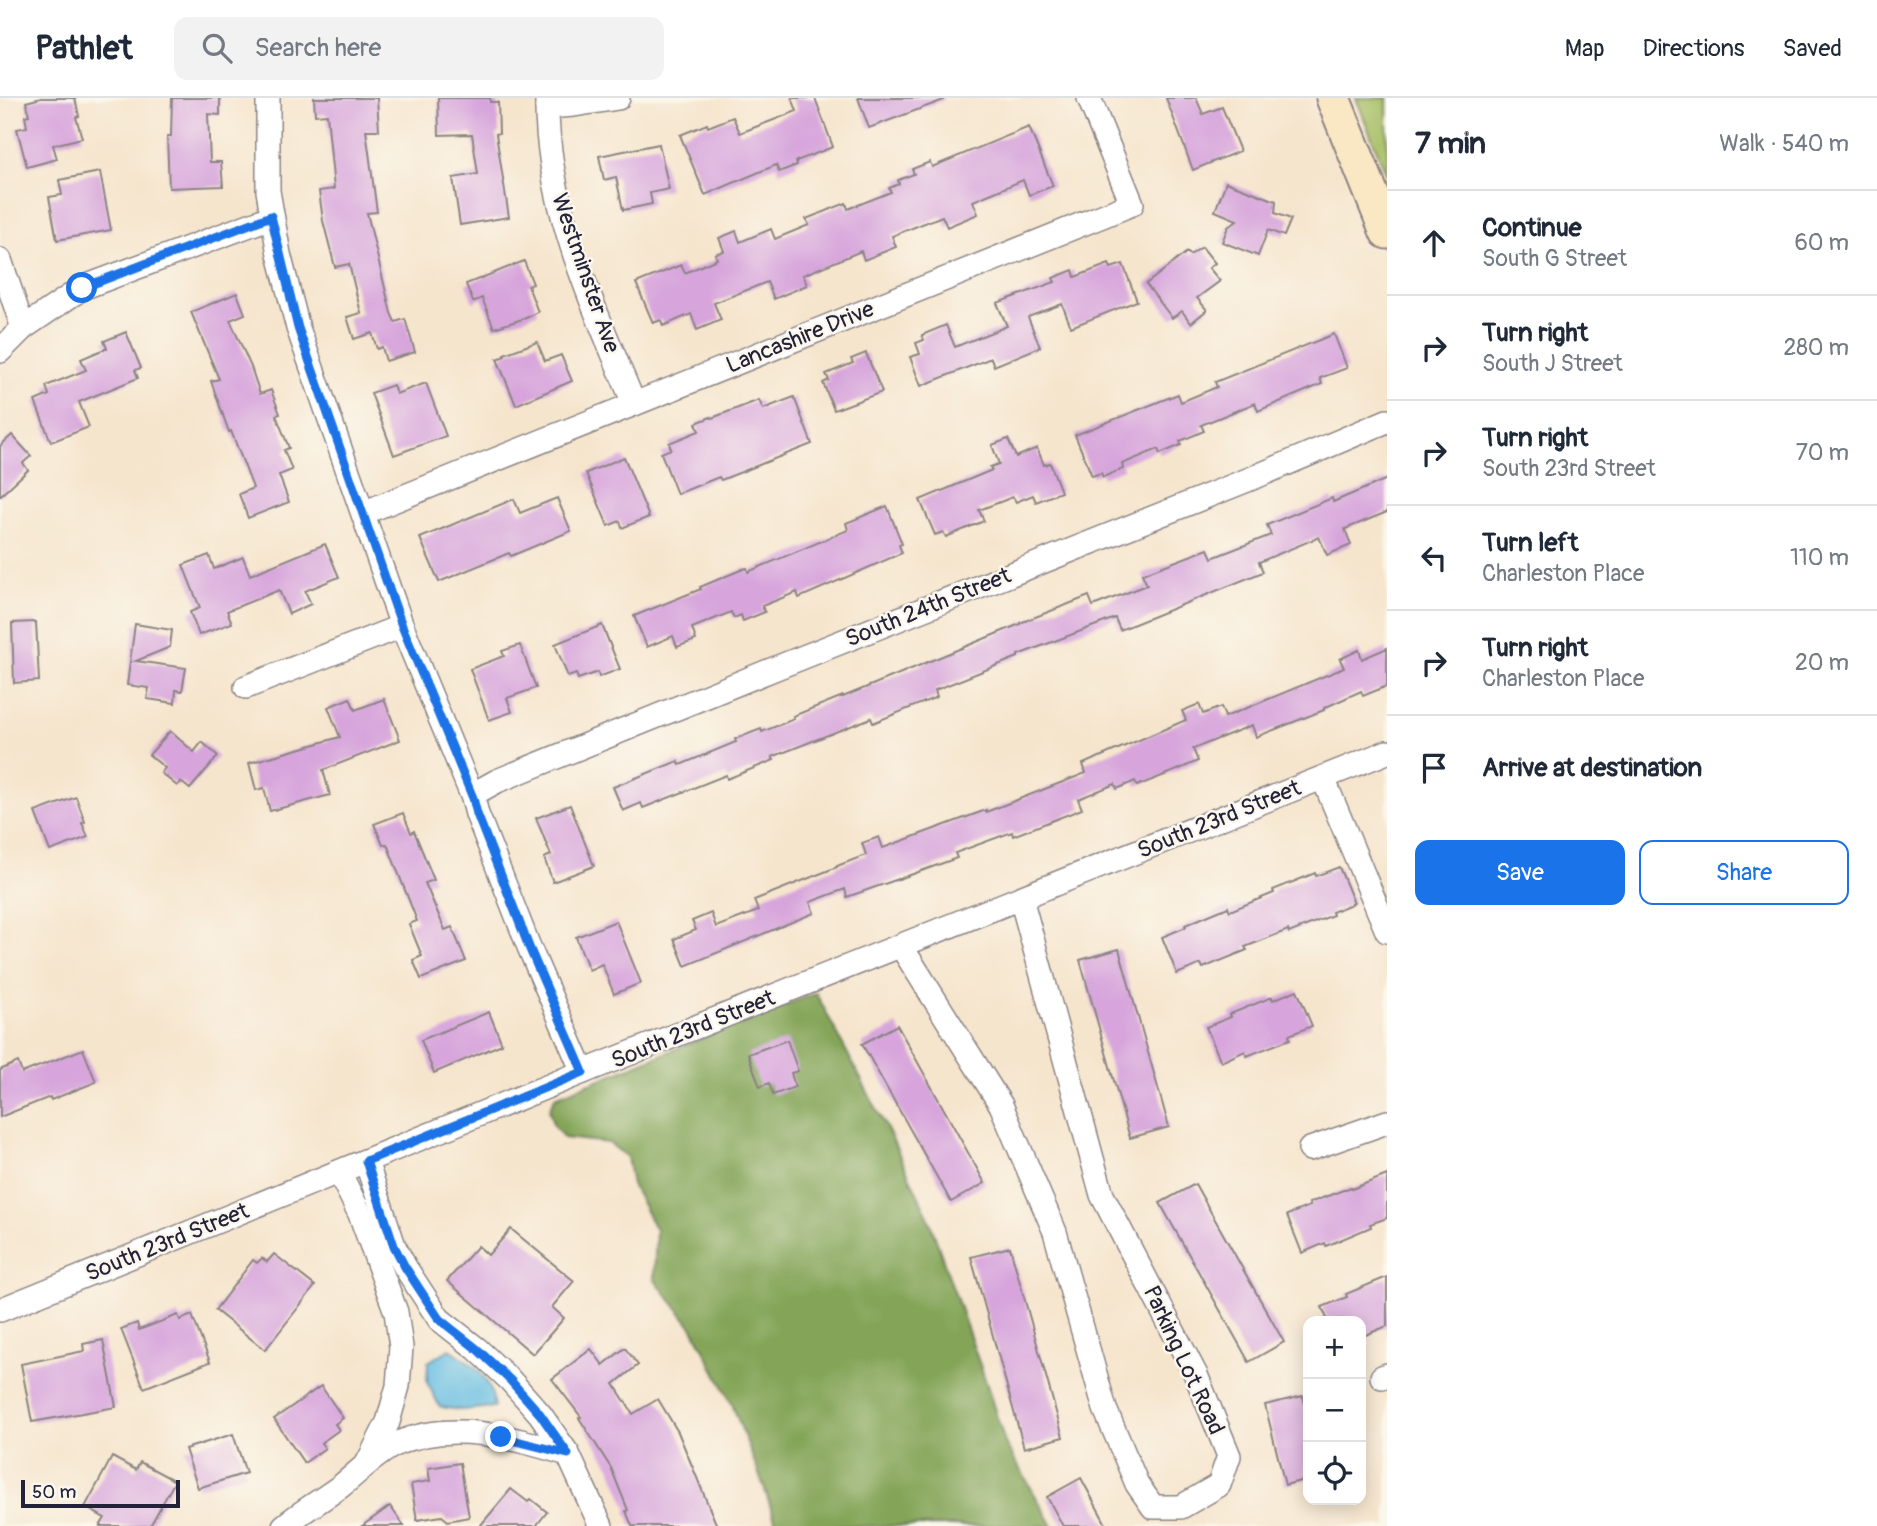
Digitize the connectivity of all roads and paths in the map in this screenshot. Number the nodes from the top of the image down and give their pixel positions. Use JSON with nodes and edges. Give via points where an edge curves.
{"nodes":[{"id":1,"x":268,"y":98,"type":"edge"},
{"id":2,"x":618,"y":98,"type":"edge"},
{"id":3,"x":1089,"y":98,"type":"edge"},
{"id":4,"x":1334,"y":98,"type":"edge"},
{"id":5,"x":547,"y":102,"type":"edge"},
{"id":6,"x":271,"y":216,"type":"junction"},
{"id":7,"x":1387,"y":232,"type":"edge"},
{"id":8,"x":0,"y":260,"type":"edge"},
{"id":9,"x":23,"y":328,"type":"junction"},
{"id":10,"x":0,"y":351,"type":"edge"},
{"id":11,"x":634,"y":404,"type":"junction"},
{"id":12,"x":1387,"y":421,"type":"edge"},
{"id":13,"x":363,"y":513,"type":"junction"},
{"id":14,"x":402,"y":626,"type":"junction"},
{"id":15,"x":246,"y":687,"type":"dead end"},
{"id":16,"x":1387,"y":752,"type":"edge"},
{"id":17,"x":1323,"y":778,"type":"junction"},
{"id":18,"x":473,"y":798,"type":"junction"},
{"id":19,"x":1021,"y":898,"type":"junction"},
{"id":20,"x":1387,"y":931,"type":"edge"},
{"id":21,"x":901,"y":946,"type":"junction"},
{"id":22,"x":583,"y":1072,"type":"junction"},
{"id":23,"x":1387,"y":1122,"type":"edge"},
{"id":24,"x":1310,"y":1149,"type":"dead end"},
{"id":25,"x":366,"y":1161,"type":"junction"},
{"id":26,"x":339,"y":1171,"type":"junction"},
{"id":27,"x":0,"y":1310,"type":"edge"},
{"id":28,"x":568,"y":1454,"type":"junction"},
{"id":29,"x":367,"y":1463,"type":"junction"},
{"id":30,"x":284,"y":1526,"type":"edge"},
{"id":31,"x":601,"y":1526,"type":"edge"}],
"edges":[{"from":1,"to":6,"type":"street"},
{"from":2,"to":5,"type":"street","via":[[574,105]]},
{"from":3,"to":11,"type":"street","name":"Lancashire Drive","via":[[1132,204]]},
{"from":4,"to":7,"type":"street"},
{"from":5,"to":11,"type":"street","name":"Westminster Ave","via":[[556,187],[567,231]]},
{"from":6,"to":9,"type":"street","via":[[82,288]]},
{"from":6,"to":13,"type":"street","via":[[298,328]]},
{"from":8,"to":9,"type":"street"},
{"from":9,"to":10,"type":"street"},
{"from":11,"to":13,"type":"street","name":"Lancashire Drive"},
{"from":12,"to":18,"type":"street","name":"South 24th Street","via":[[497,781]]},
{"from":13,"to":14,"type":"street"},
{"from":14,"to":15,"type":"street"},
{"from":14,"to":18,"type":"street"},
{"from":16,"to":17,"type":"street","name":"South 23rd Street"},
{"from":17,"to":19,"type":"street","name":"South 23rd Street"},
{"from":17,"to":20,"type":"street"},
{"from":18,"to":22,"type":"street"},
{"from":19,"to":21,"type":"street","name":"South 23rd Street"},
{"from":19,"to":21,"type":"street","name":"Parking Lot Road","via":[[1102,1195],[1196,1375],[1229,1455],[1219,1485],[1181,1507],[1153,1507],[1137,1484],[1105,1409],[1055,1232],[1001,1105]]},
{"from":21,"to":22,"type":"street","name":"South 23rd Street"},
{"from":22,"to":25,"type":"street","name":"South 23rd Street"},
{"from":23,"to":24,"type":"street"},
{"from":25,"to":26,"type":"street","name":"South 23rd Street"},
{"from":25,"to":28,"type":"street","via":[[394,1246],[439,1319],[510,1380]]},
{"from":26,"to":27,"type":"street","name":"South 23rd Street"},
{"from":26,"to":29,"type":"street","via":[[397,1312],[401,1347],[398,1386],[388,1422]]},
{"from":28,"to":29,"type":"street","via":[[462,1431],[429,1433],[395,1445]]},
{"from":28,"to":31,"type":"street"},
{"from":29,"to":30,"type":"street"}]}
